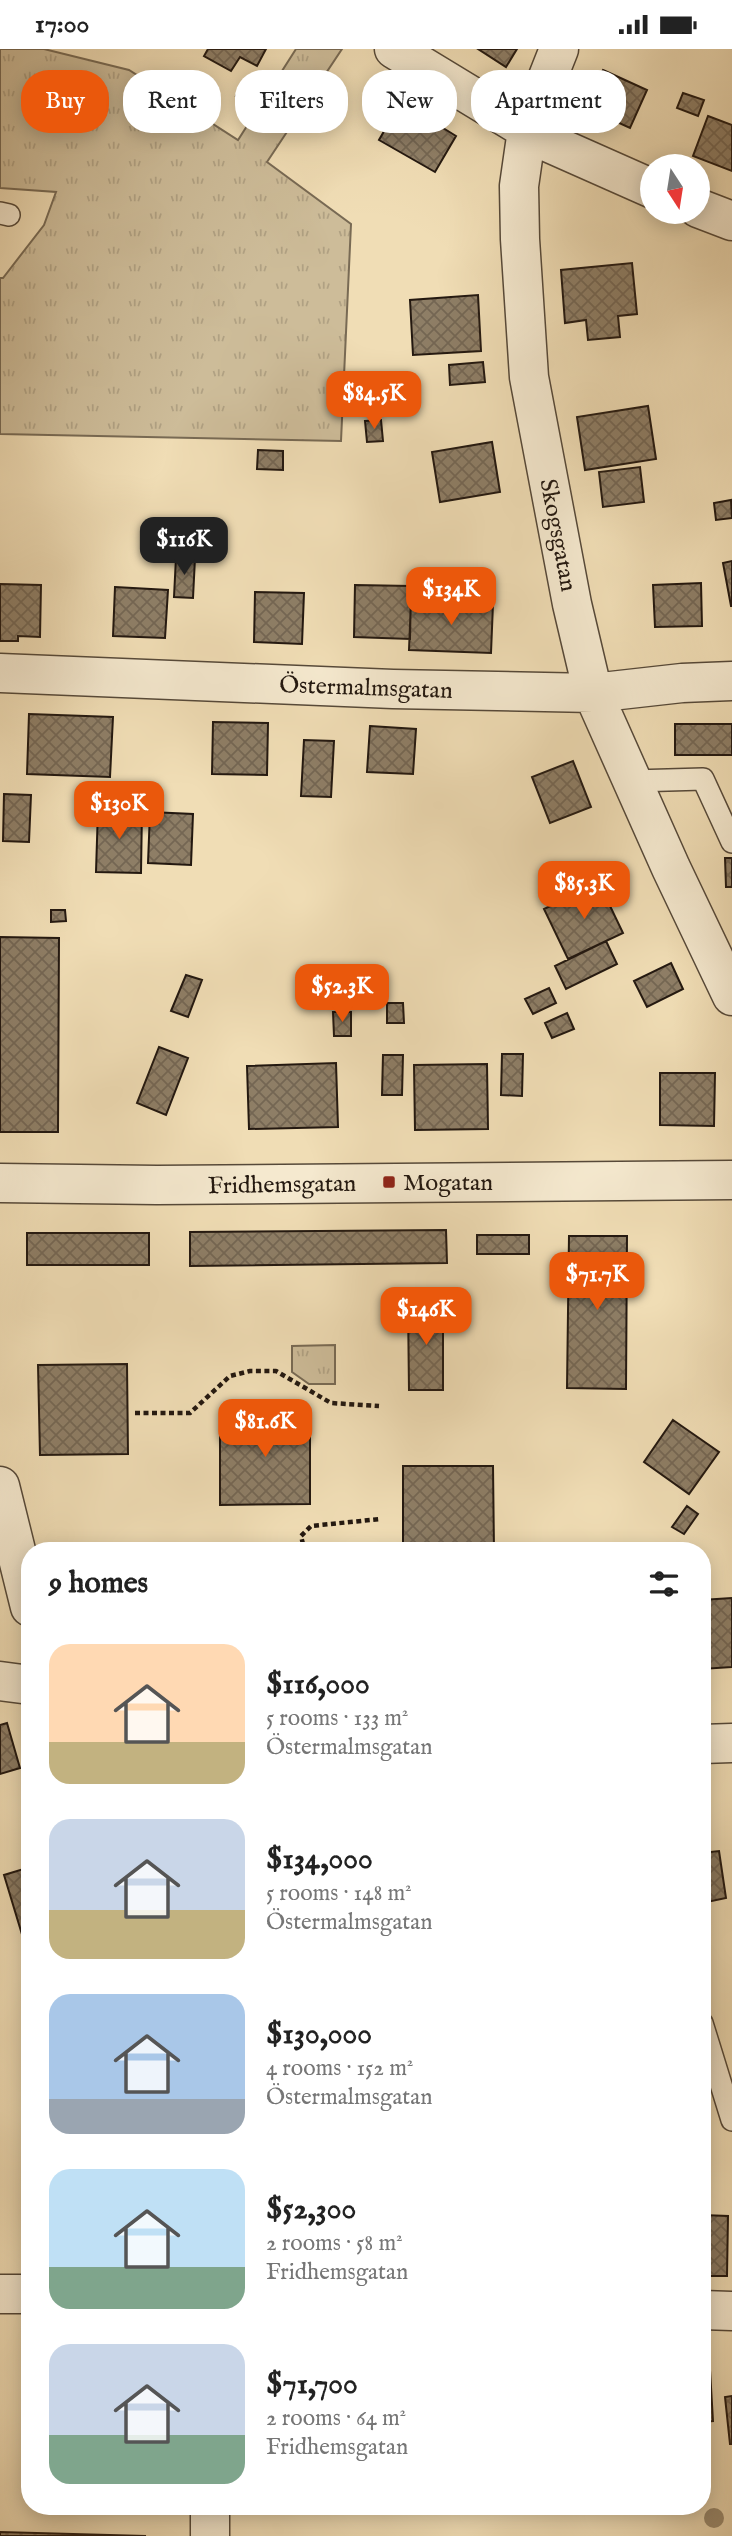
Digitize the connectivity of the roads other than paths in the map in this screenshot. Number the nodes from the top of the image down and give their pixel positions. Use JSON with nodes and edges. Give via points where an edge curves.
{"nodes":[{"id":1,"x":394,"y":49,"type":"edge"},
{"id":2,"x":559,"y":49,"type":"edge"},
{"id":3,"x":551,"y":70,"type":"edge"},
{"id":4,"x":471,"y":96,"type":"edge"},
{"id":5,"x":527,"y":133,"type":"edge"},
{"id":6,"x":533,"y":133,"type":"edge"},
{"id":7,"x":640,"y":183,"type":"edge"},
{"id":8,"x":710,"y":213,"type":"edge"},
{"id":9,"x":732,"y":221,"type":"edge"},
{"id":10,"x":0,"y":673,"type":"edge"},
{"id":11,"x":732,"y":681,"type":"edge"},
{"id":12,"x":593,"y":693,"type":"junction"},
{"id":13,"x":633,"y":781,"type":"junction"},
{"id":14,"x":732,"y":842,"type":"edge"},
{"id":15,"x":732,"y":996,"type":"edge"},
{"id":16,"x":732,"y":1179,"type":"edge"},
{"id":17,"x":0,"y":1183,"type":"edge"},
{"id":18,"x":0,"y":1486,"type":"edge"},
{"id":19,"x":21,"y":1571,"type":"edge"},
{"id":20,"x":0,"y":1681,"type":"edge"},
{"id":21,"x":21,"y":1684,"type":"edge"},
{"id":22,"x":732,"y":1743,"type":"edge"},
{"id":23,"x":711,"y":1744,"type":"edge"},
{"id":24,"x":711,"y":2052,"type":"edge"},
{"id":25,"x":732,"y":2120,"type":"edge"},
{"id":26,"x":0,"y":2294,"type":"edge"},
{"id":27,"x":21,"y":2294,"type":"edge"},
{"id":28,"x":711,"y":2310,"type":"edge"},
{"id":29,"x":732,"y":2311,"type":"edge"},
{"id":30,"x":210,"y":2515,"type":"edge"},
{"id":31,"x":210,"y":2536,"type":"edge"}],
"edges":[{"from":1,"to":4,"type":"street"},
{"from":2,"to":3,"type":"street","name":"Skogsgatan"},
{"from":5,"to":12,"type":"street","name":"Skogsgatan","via":[[519,186],[529,377]]},
{"from":6,"to":7,"type":"street"},
{"from":8,"to":9,"type":"street"},
{"from":10,"to":12,"type":"street","name":"Östermalmsgatan"},
{"from":11,"to":12,"type":"street","name":"Östermalmsgatan"},
{"from":12,"to":13,"type":"street","name":"Skogsgatan"},
{"from":13,"to":14,"type":"lane","via":[[703,779]]},
{"from":13,"to":15,"type":"street","name":"Skogsgatan"},
{"from":16,"to":17,"type":"street","name":"Fridhemsgatan"},
{"from":18,"to":19,"type":"street"},
{"from":20,"to":21,"type":"street"},
{"from":22,"to":23,"type":"street"},
{"from":24,"to":25,"type":"lane"},
{"from":26,"to":27,"type":"street"},
{"from":28,"to":29,"type":"street"},
{"from":30,"to":31,"type":"street"}]}
